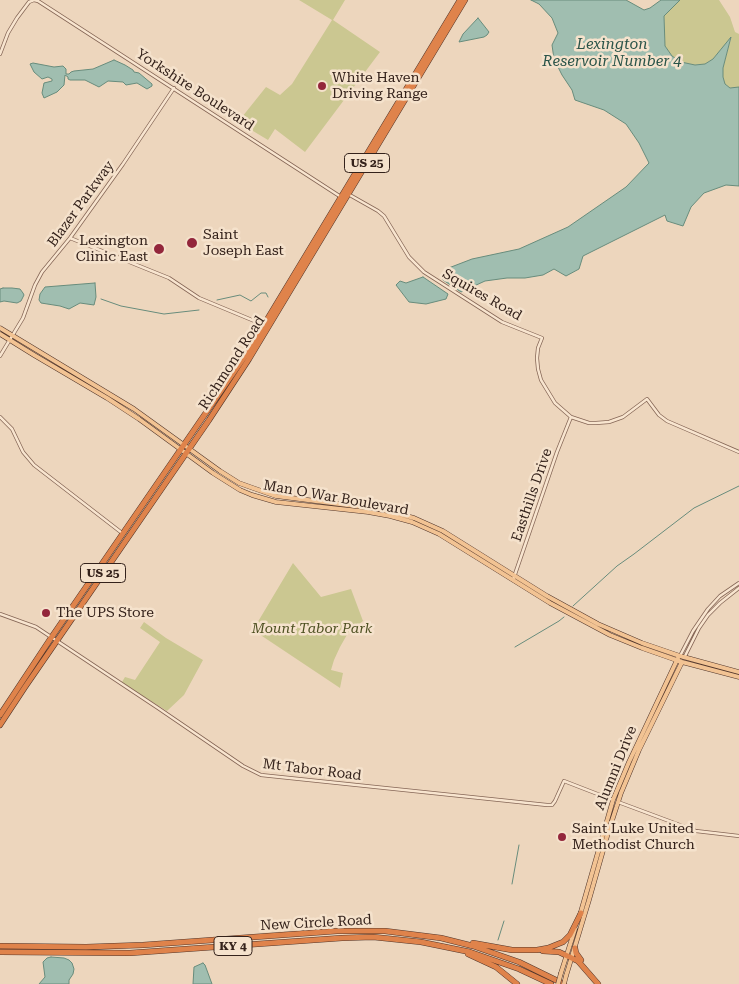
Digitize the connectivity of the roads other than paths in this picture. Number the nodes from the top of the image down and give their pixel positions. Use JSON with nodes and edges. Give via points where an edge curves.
{"nodes":[{"id":1,"x":460,"y":0,"type":"edge"},
{"id":2,"x":465,"y":0,"type":"edge"},
{"id":3,"x":32,"y":1,"type":"edge"},
{"id":4,"x":0,"y":54,"type":"edge"},
{"id":5,"x":174,"y":88,"type":"junction"},
{"id":6,"x":347,"y":192,"type":"junction"},
{"id":7,"x":343,"y":198,"type":"junction"},
{"id":8,"x":70,"y":238,"type":"junction"},
{"id":9,"x":267,"y":326,"type":"junction"},
{"id":10,"x":0,"y":328,"type":"edge"},
{"id":11,"x":0,"y":334,"type":"edge"},
{"id":12,"x":11,"y":338,"type":"junction"},
{"id":13,"x":0,"y":356,"type":"edge"},
{"id":14,"x":0,"y":417,"type":"edge"},
{"id":15,"x":571,"y":417,"type":"junction"},
{"id":16,"x":185,"y":449,"type":"junction"},
{"id":17,"x":739,"y":452,"type":"edge"},
{"id":18,"x":124,"y":533,"type":"junction"},
{"id":19,"x":514,"y":578,"type":"junction"},
{"id":20,"x":739,"y":583,"type":"edge"},
{"id":21,"x":739,"y":588,"type":"edge"},
{"id":22,"x":0,"y":614,"type":"edge"},
{"id":23,"x":54,"y":639,"type":"junction"},
{"id":24,"x":681,"y":659,"type":"junction"},
{"id":25,"x":739,"y":672,"type":"edge"},
{"id":26,"x":739,"y":677,"type":"edge"},
{"id":27,"x":0,"y":715,"type":"edge"},
{"id":28,"x":0,"y":725,"type":"edge"},
{"id":29,"x":616,"y":801,"type":"junction"},
{"id":30,"x":739,"y":836,"type":"edge"},
{"id":31,"x":580,"y":913,"type":"junction"},
{"id":32,"x":424,"y":936,"type":"junction"},
{"id":33,"x":0,"y":945,"type":"edge"},
{"id":34,"x":442,"y":945,"type":"junction"},
{"id":35,"x":575,"y":948,"type":"junction"},
{"id":36,"x":525,"y":950,"type":"junction"},
{"id":37,"x":0,"y":953,"type":"edge"},
{"id":38,"x":569,"y":957,"type":"junction"},
{"id":39,"x":588,"y":971,"type":"junction"},
{"id":40,"x":517,"y":984,"type":"edge"},
{"id":41,"x":551,"y":984,"type":"edge"},
{"id":42,"x":558,"y":984,"type":"edge"},
{"id":43,"x":564,"y":984,"type":"edge"},
{"id":44,"x":598,"y":984,"type":"edge"}],
"edges":[{"from":1,"to":6,"type":"highway","name":"Richmond Road","number":"US 25"},
{"from":2,"to":6,"type":"highway","name":"Richmond Road","number":"US 25"},
{"from":3,"to":4,"type":"street","via":[[11,28]]},
{"from":3,"to":5,"type":"street","name":"Yorkshire Boulevard","via":[[41,3]]},
{"from":5,"to":7,"type":"street","name":"Yorkshire Boulevard"},
{"from":5,"to":8,"type":"street","name":"Blazer Parkway"},
{"from":6,"to":7,"type":"highway","name":"Richmond Road","number":"US 25"},
{"from":6,"to":15,"type":"street","name":"Squires Road","via":[[382,214],[409,257],[424,272],[502,322],[542,338],[537,358],[541,380],[555,403]]},
{"from":7,"to":9,"type":"highway","name":"Richmond Road","number":"US 25"},
{"from":8,"to":9,"type":"street","via":[[169,278],[198,298]]},
{"from":8,"to":12,"type":"street","name":"Blazer Parkway","via":[[39,277],[23,318]]},
{"from":9,"to":16,"type":"highway","name":"Richmond Road","number":"US 25","via":[[229,389]]},
{"from":10,"to":12,"type":"main road","name":"Man O War Boulevard"},
{"from":11,"to":12,"type":"main road","name":"Man O War Boulevard"},
{"from":12,"to":13,"type":"street","name":"Blazer Parkway"},
{"from":12,"to":16,"type":"main road","name":"Man O War Boulevard","via":[[134,409]]},
{"from":14,"to":18,"type":"street","via":[[12,429],[32,464]]},
{"from":15,"to":17,"type":"street","name":"Squires Road","via":[[596,424],[609,422],[623,417],[647,399],[667,421]]},
{"from":15,"to":19,"type":"street","name":"Easthills Drive"},
{"from":16,"to":18,"type":"highway","name":"Richmond Road","number":"US 25"},
{"from":16,"to":19,"type":"main road","name":"Man O War Boulevard","via":[[229,477],[268,494],[379,509],[414,518],[443,531]]},
{"from":16,"to":23,"type":"highway","name":"Richmond Road","number":"US 25","via":[[78,612]]},
{"from":18,"to":23,"type":"highway","name":"Richmond Road","number":"US 25"},
{"from":19,"to":24,"type":"main road","name":"Man O War Boulevard","via":[[598,624]]},
{"from":20,"to":24,"type":"street","name":"Alumni Drive","via":[[708,609],[693,631]]},
{"from":21,"to":24,"type":"street","name":"Alumni Drive","via":[[708,615]]},
{"from":22,"to":23,"type":"street","via":[[32,625]]},
{"from":23,"to":27,"type":"highway","name":"Richmond Road","number":"US 25"},
{"from":23,"to":28,"type":"highway","name":"Richmond Road","number":"US 25"},
{"from":23,"to":29,"type":"street","name":"Mt Tabor Road","via":[[242,766],[261,775],[544,805],[555,802],[564,780]]},
{"from":24,"to":25,"type":"main road","name":"Man O War Boulevard"},
{"from":24,"to":26,"type":"main road","name":"Man O War Boulevard"},
{"from":24,"to":29,"type":"main road","name":"Alumni Drive"},
{"from":29,"to":30,"type":"street","via":[[696,831]]},
{"from":29,"to":31,"type":"main road","name":"Alumni Drive"},
{"from":29,"to":35,"type":"main road","name":"Alumni Drive"},
{"from":31,"to":36,"type":"highway","via":[[573,931],[563,942],[548,948]]},
{"from":31,"to":38,"type":"main road","name":"Alumni Drive"},
{"from":32,"to":33,"type":"highway","name":"New Circle Road","number":"KY 4","via":[[385,931],[337,931],[143,945]]},
{"from":32,"to":36,"type":"highway"},
{"from":32,"to":43,"type":"highway","name":"New Circle Road","number":"KY 4","via":[[500,954]]},
{"from":34,"to":37,"type":"highway","name":"New Circle Road","number":"KY 4","via":[[373,937],[139,952]]},
{"from":34,"to":40,"type":"highway","via":[[491,964]]},
{"from":34,"to":41,"type":"highway","name":"New Circle Road","number":"KY 4","via":[[500,961]]},
{"from":35,"to":38,"type":"main road","name":"Alumni Drive"},
{"from":35,"to":39,"type":"highway"},
{"from":36,"to":38,"type":"highway","via":[[559,952]]},
{"from":38,"to":39,"type":"highway"},
{"from":38,"to":42,"type":"main road","name":"Alumni Drive","bridge":true},
{"from":38,"to":43,"type":"main road","name":"Alumni Drive","bridge":true},
{"from":39,"to":44,"type":"highway"}]}
